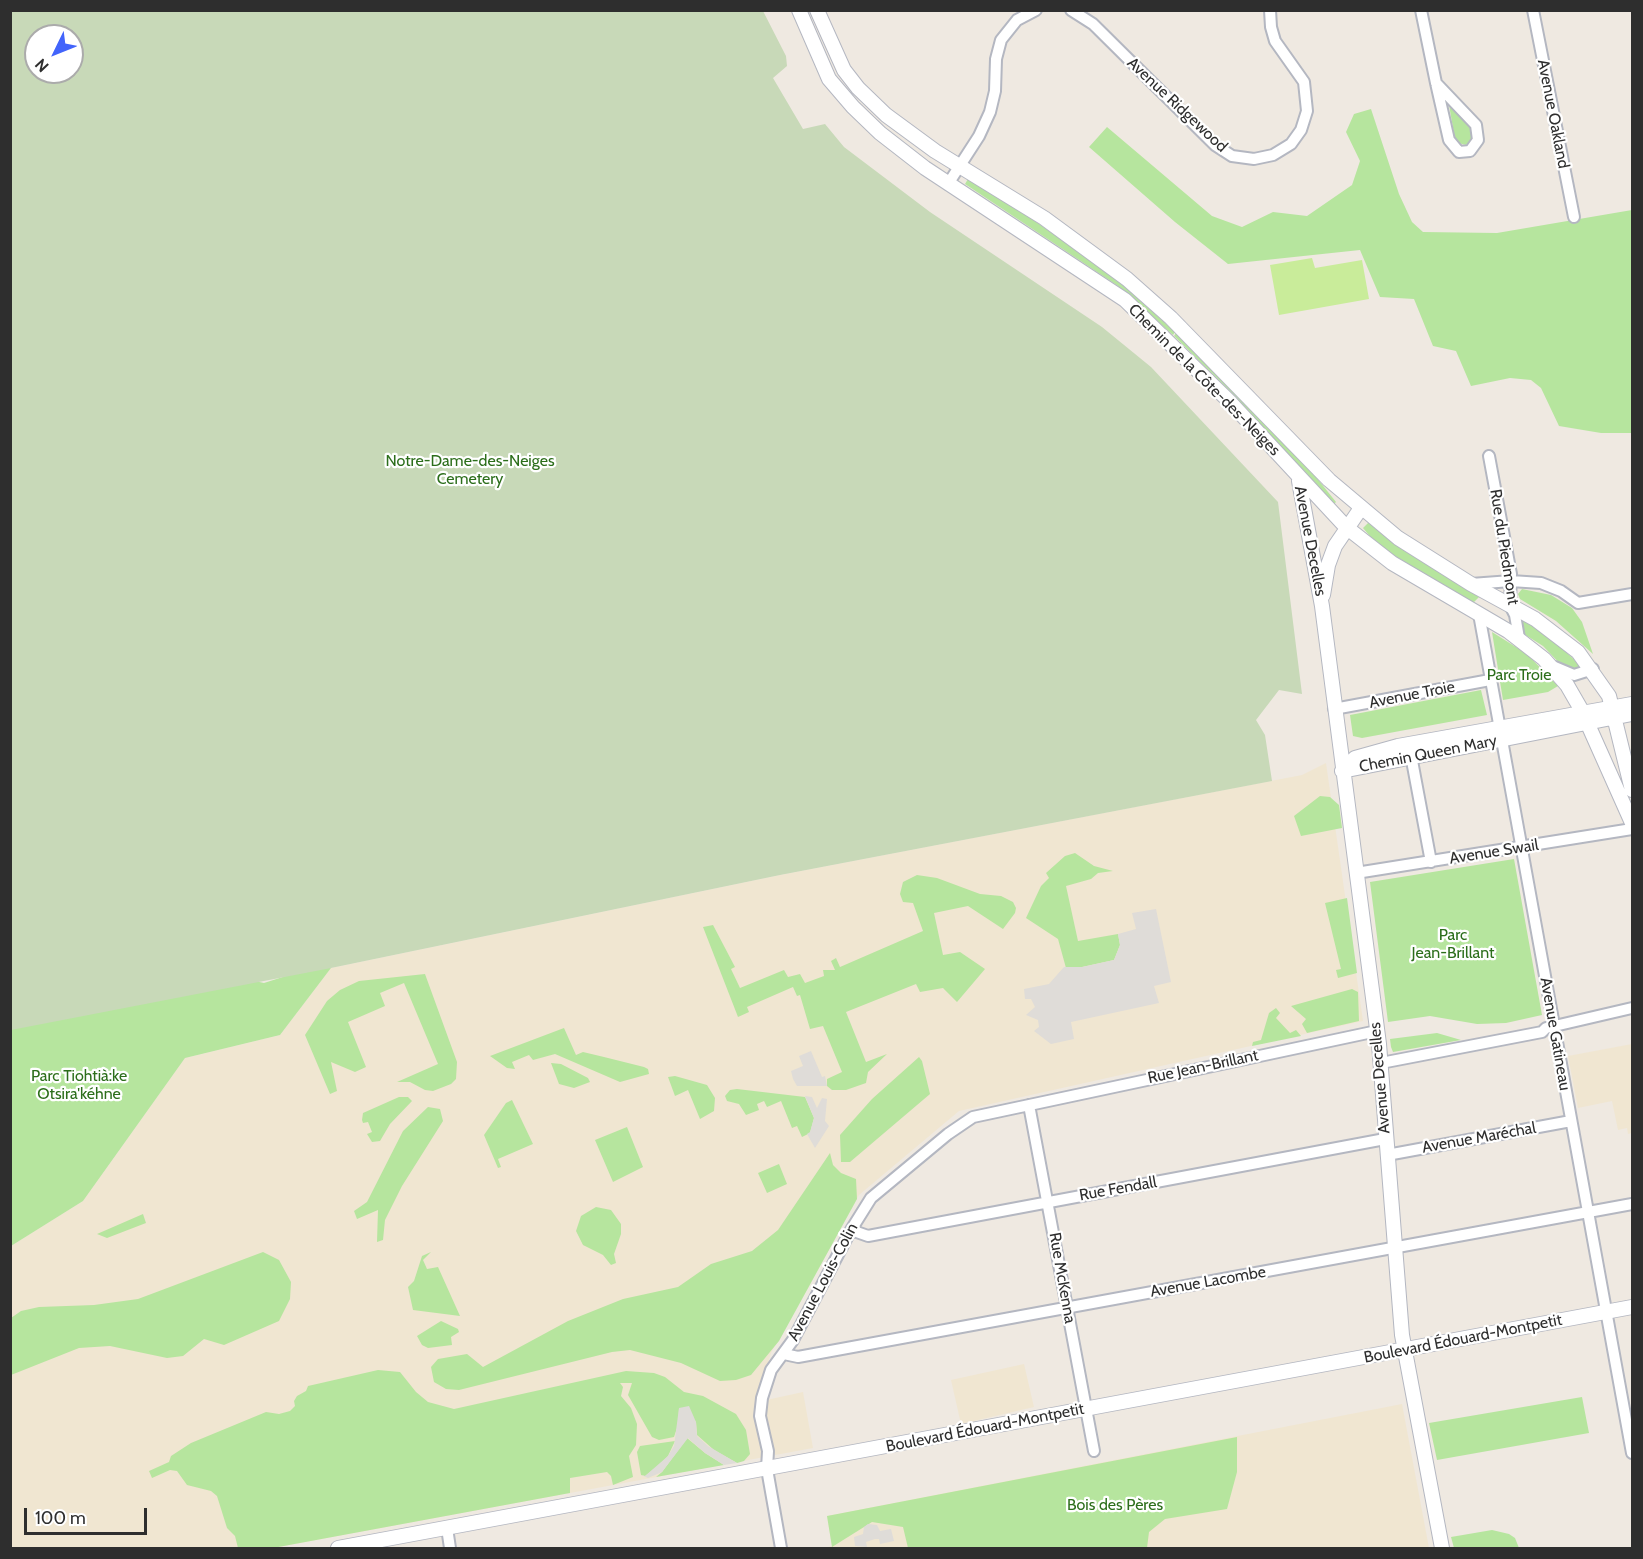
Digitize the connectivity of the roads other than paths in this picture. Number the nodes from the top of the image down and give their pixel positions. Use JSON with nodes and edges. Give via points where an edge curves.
{"nodes":[{"id":1,"x":799,"y":10,"type":"edge"},
{"id":2,"x":817,"y":10,"type":"edge"},
{"id":3,"x":1036,"y":10,"type":"edge"},
{"id":4,"x":1071,"y":10,"type":"edge"},
{"id":5,"x":1270,"y":10,"type":"edge"},
{"id":6,"x":1421,"y":10,"type":"edge"},
{"id":7,"x":1533,"y":10,"type":"edge"},
{"id":8,"x":1436,"y":82,"type":"junction"},
{"id":9,"x":960,"y":166,"type":"junction"},
{"id":10,"x":948,"y":184,"type":"junction"},
{"id":11,"x":1574,"y":217,"type":"dead end"},
{"id":12,"x":1489,"y":456,"type":"dead end"},
{"id":13,"x":1297,"y":476,"type":"junction"},
{"id":14,"x":1361,"y":508,"type":"junction"},
{"id":15,"x":1346,"y":527,"type":"junction"},
{"id":16,"x":1511,"y":581,"type":"junction"},
{"id":17,"x":1471,"y":584,"type":"junction"},
{"id":18,"x":1632,"y":594,"type":"edge"},
{"id":19,"x":1510,"y":605,"type":"junction"},
{"id":20,"x":1322,"y":606,"type":"junction"},
{"id":21,"x":1479,"y":614,"type":"junction"},
{"id":22,"x":1519,"y":638,"type":"junction"},
{"id":23,"x":1549,"y":664,"type":"junction"},
{"id":24,"x":1593,"y":669,"type":"junction"},
{"id":25,"x":1490,"y":680,"type":"junction"},
{"id":26,"x":1632,"y":704,"type":"edge"},
{"id":27,"x":1334,"y":709,"type":"junction"},
{"id":28,"x":1615,"y":712,"type":"junction"},
{"id":29,"x":1632,"y":714,"type":"edge"},
{"id":30,"x":1585,"y":718,"type":"junction"},
{"id":31,"x":1500,"y":733,"type":"junction"},
{"id":32,"x":1411,"y":751,"type":"junction"},
{"id":33,"x":1342,"y":771,"type":"junction"},
{"id":34,"x":1632,"y":790,"type":"edge"},
{"id":35,"x":1632,"y":823,"type":"edge"},
{"id":36,"x":1632,"y":829,"type":"edge"},
{"id":37,"x":1521,"y":848,"type":"junction"},
{"id":38,"x":1431,"y":862,"type":"junction"},
{"id":39,"x":1356,"y":873,"type":"junction"},
{"id":40,"x":1632,"y":1008,"type":"edge"},
{"id":41,"x":1554,"y":1026,"type":"junction"},
{"id":42,"x":1377,"y":1031,"type":"junction"},
{"id":43,"x":1381,"y":1063,"type":"junction"},
{"id":44,"x":1029,"y":1105,"type":"junction"},
{"id":45,"x":1571,"y":1121,"type":"junction"},
{"id":46,"x":1385,"y":1139,"type":"junction"},
{"id":47,"x":1387,"y":1155,"type":"junction"},
{"id":48,"x":1048,"y":1201,"type":"junction"},
{"id":49,"x":1632,"y":1204,"type":"edge"},
{"id":50,"x":1589,"y":1212,"type":"junction"},
{"id":51,"x":850,"y":1230,"type":"junction"},
{"id":52,"x":1394,"y":1248,"type":"junction"},
{"id":53,"x":1632,"y":1307,"type":"edge"},
{"id":54,"x":1067,"y":1308,"type":"junction"},
{"id":55,"x":1607,"y":1312,"type":"junction"},
{"id":56,"x":1404,"y":1350,"type":"junction"},
{"id":57,"x":784,"y":1354,"type":"junction"},
{"id":58,"x":1086,"y":1409,"type":"junction"},
{"id":59,"x":1094,"y":1451,"type":"dead end"},
{"id":60,"x":1632,"y":1453,"type":"edge"},
{"id":61,"x":767,"y":1469,"type":"junction"},
{"id":62,"x":447,"y":1528,"type":"junction"},
{"id":63,"x":338,"y":1548,"type":"edge"},
{"id":64,"x":450,"y":1548,"type":"edge"},
{"id":65,"x":781,"y":1548,"type":"edge"},
{"id":66,"x":1442,"y":1548,"type":"edge"}],
"edges":[{"from":1,"to":10,"type":"street","name":"Chemin de la Côte-des-Neiges","via":[[825,72],[843,97],[885,138]]},
{"from":2,"to":9,"type":"street","name":"Chemin de la Côte-des-Neiges","via":[[841,64],[858,88],[904,129]]},
{"from":3,"to":9,"type":"street","via":[[1017,20],[1000,42],[990,112]]},
{"from":4,"to":5,"type":"street","name":"Avenue Ridgewood","via":[[1093,24],[1217,147],[1235,157],[1252,159],[1270,156],[1289,146],[1301,130],[1307,111],[1305,85],[1275,41]]},
{"from":6,"to":8,"type":"street"},
{"from":7,"to":11,"type":"street","name":"Avenue Oakland"},
{"from":8,"to":8,"type":"street","via":[[1451,144],[1459,152],[1470,151],[1478,140],[1476,125]]},
{"from":9,"to":10,"type":"street"},
{"from":9,"to":14,"type":"street","name":"Chemin de la Côte-des-Neiges","via":[[1038,215],[1134,285]]},
{"from":10,"to":13,"type":"street","name":"Chemin de la Côte-des-Neiges","via":[[1098,280],[1137,310],[1238,410]]},
{"from":12,"to":16,"type":"street","name":"Rue du Piedmont"},
{"from":13,"to":15,"type":"street","name":"Chemin de la Côte-des-Neiges"},
{"from":13,"to":20,"type":"street","name":"Avenue Decelles"},
{"from":14,"to":15,"type":"street","name":"Avenue Decelles"},
{"from":14,"to":17,"type":"street","name":"Chemin de la Côte-des-Neiges","via":[[1406,543]]},
{"from":15,"to":20,"type":"street","name":"Avenue Decelles","via":[[1329,561]]},
{"from":15,"to":21,"type":"street","name":"Chemin de la Côte-des-Neiges","via":[[1392,563]]},
{"from":16,"to":17,"type":"street"},
{"from":16,"to":18,"type":"street","via":[[1549,586],[1578,603]]},
{"from":16,"to":19,"type":"street","name":"Rue du Piedmont"},
{"from":17,"to":19,"type":"street","name":"Chemin de la Côte-des-Neiges"},
{"from":19,"to":22,"type":"street","name":"Rue du Piedmont"},
{"from":19,"to":24,"type":"street","name":"Chemin de la Côte-des-Neiges","via":[[1552,631]]},
{"from":20,"to":27,"type":"street","name":"Avenue Decelles"},
{"from":21,"to":22,"type":"street","name":"Chemin de la Côte-des-Neiges"},
{"from":21,"to":25,"type":"street","name":"Avenue Gatineau"},
{"from":22,"to":23,"type":"street","name":"Chemin de la Côte-des-Neiges"},
{"from":23,"to":24,"type":"street","name":"Chemin de la Côte-des-Neiges","via":[[1572,675]]},
{"from":23,"to":30,"type":"street","name":"Chemin de la Côte-des-Neiges","via":[[1567,685]]},
{"from":24,"to":28,"type":"street","name":"Chemin de la Côte-des-Neiges"},
{"from":25,"to":27,"type":"street","name":"Avenue Troie"},
{"from":25,"to":31,"type":"street","name":"Avenue Gatineau"},
{"from":26,"to":28,"type":"street","name":"Chemin Queen Mary"},
{"from":27,"to":33,"type":"street","name":"Avenue Decelles"},
{"from":28,"to":29,"type":"street","name":"Chemin Queen Mary"},
{"from":28,"to":30,"type":"street","name":"Chemin Queen Mary"},
{"from":28,"to":34,"type":"street","name":"Chemin de la Côte-des-Neiges"},
{"from":30,"to":31,"type":"street","name":"Chemin Queen Mary"},
{"from":30,"to":35,"type":"street","name":"Chemin de la Côte-des-Neiges"},
{"from":31,"to":32,"type":"street","name":"Chemin Queen Mary"},
{"from":31,"to":37,"type":"street","name":"Avenue Gatineau"},
{"from":32,"to":33,"type":"street","name":"Chemin Queen Mary"},
{"from":32,"to":38,"type":"street"},
{"from":33,"to":39,"type":"street","name":"Avenue Decelles"},
{"from":36,"to":37,"type":"street","name":"Avenue Swail"},
{"from":37,"to":38,"type":"street","name":"Avenue Swail"},
{"from":37,"to":41,"type":"street","name":"Avenue Gatineau"},
{"from":38,"to":39,"type":"street","name":"Avenue Swail"},
{"from":39,"to":42,"type":"street","name":"Avenue Decelles"},
{"from":40,"to":41,"type":"street"},
{"from":41,"to":43,"type":"street","via":[[1542,1032]]},
{"from":41,"to":45,"type":"street","name":"Avenue Gatineau"},
{"from":42,"to":43,"type":"street","name":"Avenue Decelles"},
{"from":42,"to":44,"type":"street","name":"Rue Jean-Brillant"},
{"from":43,"to":46,"type":"street","name":"Avenue Decelles"},
{"from":44,"to":48,"type":"street","name":"Rue McKenna"},
{"from":44,"to":51,"type":"street","name":"Avenue Louis-Colin","via":[[961,1123],[871,1198]]},
{"from":45,"to":47,"type":"street","name":"Avenue Maréchal"},
{"from":45,"to":50,"type":"street","name":"Avenue Gatineau"},
{"from":46,"to":47,"type":"street","name":"Avenue Decelles"},
{"from":46,"to":48,"type":"street","name":"Rue Fendall"},
{"from":47,"to":52,"type":"street","name":"Avenue Decelles"},
{"from":48,"to":51,"type":"street","name":"Rue Fendall","via":[[868,1236]]},
{"from":48,"to":54,"type":"street","name":"Rue McKenna"},
{"from":49,"to":50,"type":"street","name":"Avenue Lacombe"},
{"from":50,"to":52,"type":"street","name":"Avenue Lacombe"},
{"from":50,"to":55,"type":"street","name":"Avenue Gatineau"},
{"from":51,"to":57,"type":"street","name":"Avenue Louis-Colin"},
{"from":52,"to":54,"type":"street","name":"Avenue Lacombe"},
{"from":52,"to":56,"type":"street","name":"Avenue Decelles"},
{"from":53,"to":55,"type":"street","name":"Boulevard Édouard-Montpetit"},
{"from":54,"to":57,"type":"street","name":"Avenue Lacombe","via":[[798,1357]]},
{"from":54,"to":58,"type":"street","name":"Rue McKenna"},
{"from":55,"to":56,"type":"street","name":"Boulevard Édouard-Montpetit"},
{"from":55,"to":60,"type":"street","name":"Avenue Gatineau"},
{"from":56,"to":58,"type":"street","name":"Boulevard Édouard-Montpetit"},
{"from":56,"to":66,"type":"street","name":"Avenue Decelles"},
{"from":57,"to":61,"type":"street","name":"Avenue Louis-Colin","via":[[771,1370],[762,1398],[760,1416],[768,1450]]},
{"from":58,"to":59,"type":"street","name":"Rue McKenna"},
{"from":58,"to":61,"type":"street","name":"Boulevard Édouard-Montpetit"},
{"from":61,"to":62,"type":"street","name":"Boulevard Édouard-Montpetit"},
{"from":61,"to":65,"type":"street","name":"Avenue Louis-Colin"},
{"from":62,"to":63,"type":"street","name":"Boulevard Édouard-Montpetit"},
{"from":62,"to":64,"type":"street"}]}
